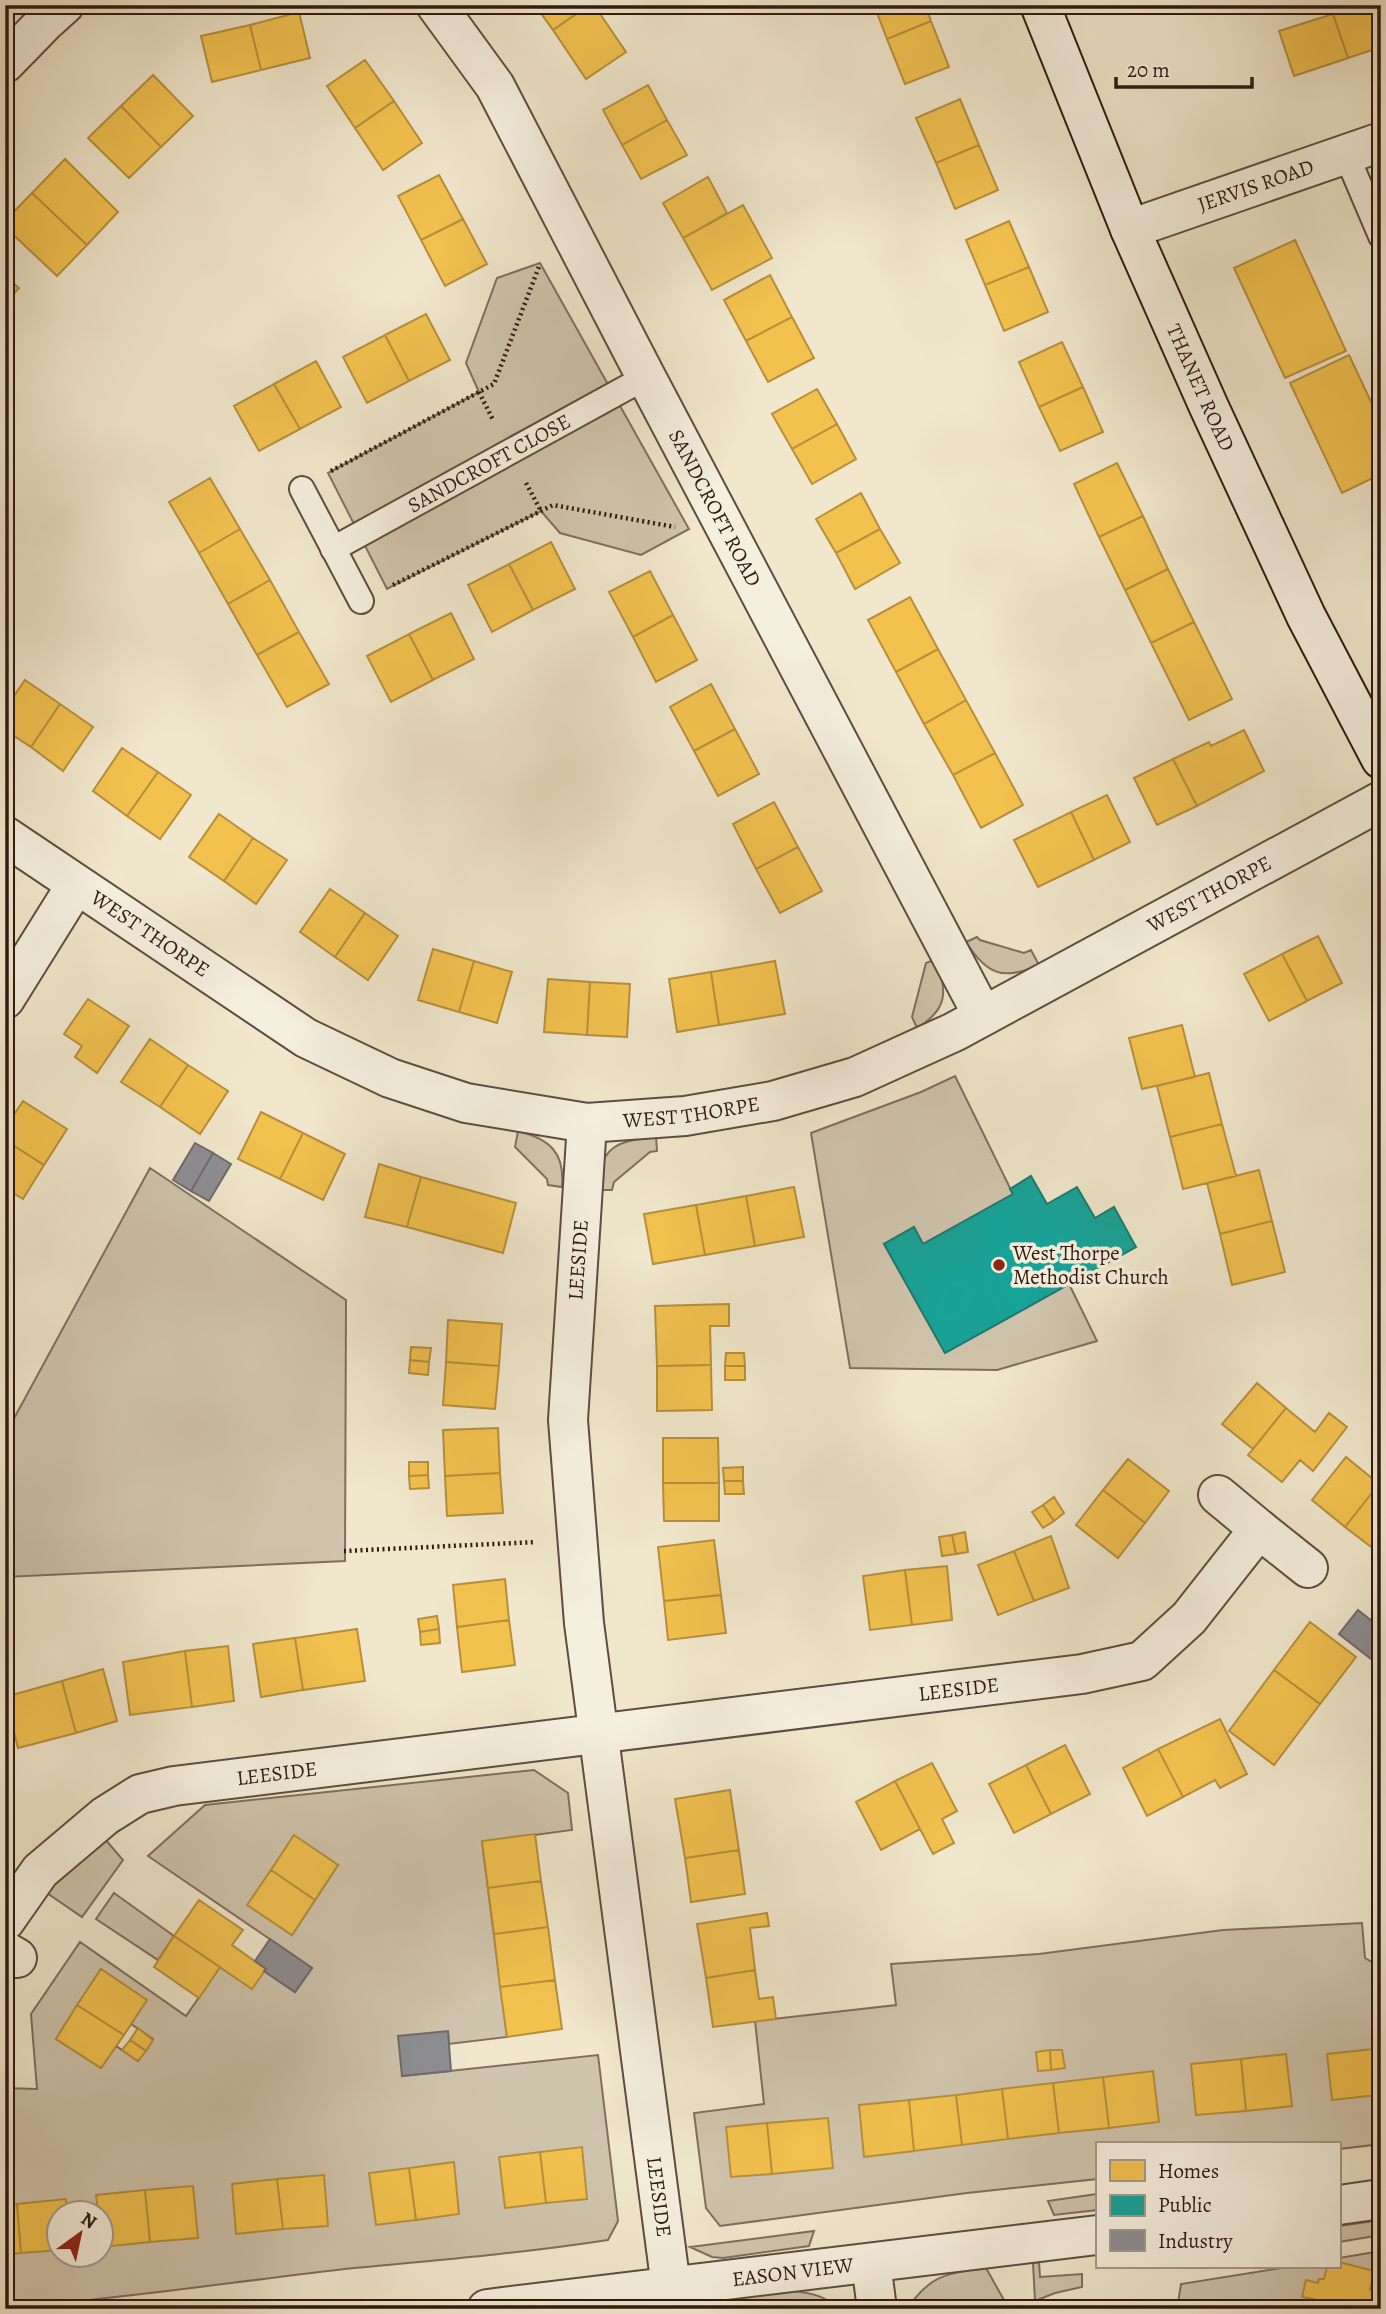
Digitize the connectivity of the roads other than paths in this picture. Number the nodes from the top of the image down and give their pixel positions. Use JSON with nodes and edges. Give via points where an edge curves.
{"nodes":[{"id":1,"x":436,"y":5,"type":"edge"},
{"id":2,"x":1041,"y":5,"type":"edge"},
{"id":3,"x":45,"y":11,"type":"edge"},
{"id":4,"x":5,"y":63,"type":"edge"},
{"id":5,"x":1363,"y":148,"type":"edge"},
{"id":6,"x":1130,"y":229,"type":"junction"},
{"id":7,"x":1381,"y":236,"type":"edge"},
{"id":8,"x":646,"y":377,"type":"junction"},
{"id":9,"x":302,"y":489,"type":"road end"},
{"id":10,"x":333,"y":549,"type":"junction"},
{"id":11,"x":361,"y":601,"type":"road end"},
{"id":12,"x":1381,"y":760,"type":"edge"},
{"id":13,"x":1381,"y":801,"type":"edge"},
{"id":14,"x":5,"y":836,"type":"edge"},
{"id":15,"x":76,"y":885,"type":"junction"},
{"id":16,"x":5,"y":999,"type":"edge"},
{"id":17,"x":983,"y":1016,"type":"junction"},
{"id":18,"x":587,"y":1123,"type":"junction"},
{"id":19,"x":1218,"y":1495,"type":"dead end"},
{"id":20,"x":1259,"y":1529,"type":"junction"},
{"id":21,"x":1308,"y":1568,"type":"dead end"},
{"id":22,"x":599,"y":1732,"type":"junction"},
{"id":23,"x":5,"y":1921,"type":"edge"},
{"id":24,"x":1381,"y":2199,"type":"edge"},
{"id":25,"x":1340,"y":2204,"type":"edge"},
{"id":26,"x":1096,"y":2235,"type":"edge"},
{"id":27,"x":871,"y":2263,"type":"junction"},
{"id":28,"x":671,"y":2287,"type":"junction"},
{"id":29,"x":487,"y":2309,"type":"edge"},
{"id":30,"x":877,"y":2309,"type":"edge"}],
"edges":[{"from":1,"to":8,"type":"street","name":"SANDCROFT ROAD","via":[[495,86]]},
{"from":2,"to":6,"type":"street","name":"THANET ROAD"},
{"from":3,"to":4,"type":"street"},
{"from":5,"to":6,"type":"street","name":"JERVIS ROAD"},
{"from":5,"to":7,"type":"lane"},
{"from":6,"to":12,"type":"street","name":"THANET ROAD","via":[[1289,579]]},
{"from":8,"to":10,"type":"lane","name":"SANDCROFT CLOSE"},
{"from":8,"to":17,"type":"street","name":"SANDCROFT ROAD"},
{"from":9,"to":10,"type":"lane"},
{"from":10,"to":11,"type":"lane"},
{"from":13,"to":17,"type":"street","name":"WEST THORPE"},
{"from":14,"to":15,"type":"street","name":"WEST THORPE"},
{"from":15,"to":16,"type":"street"},
{"from":15,"to":18,"type":"street","name":"WEST THORPE","via":[[306,1038],[378,1072],[466,1103]]},
{"from":17,"to":18,"type":"street","name":"WEST THORPE","via":[[855,1077],[773,1101],[685,1116]]},
{"from":18,"to":22,"type":"street","name":"LEESIDE","via":[[568,1420],[584,1623]]},
{"from":19,"to":20,"type":"street"},
{"from":20,"to":21,"type":"street"},
{"from":20,"to":22,"type":"street","name":"LEESIDE","via":[[1189,1618],[1142,1661],[1082,1674]]},
{"from":22,"to":23,"type":"street","name":"LEESIDE","via":[[140,1794],[105,1816],[40,1871]]},
{"from":22,"to":28,"type":"street","name":"LEESIDE"},
{"from":24,"to":25,"type":"street"},
{"from":26,"to":27,"type":"street","name":"EASON VIEW"},
{"from":27,"to":28,"type":"street","name":"EASON VIEW"},
{"from":27,"to":30,"type":"street"},
{"from":28,"to":29,"type":"street","name":"EASON VIEW"}]}
